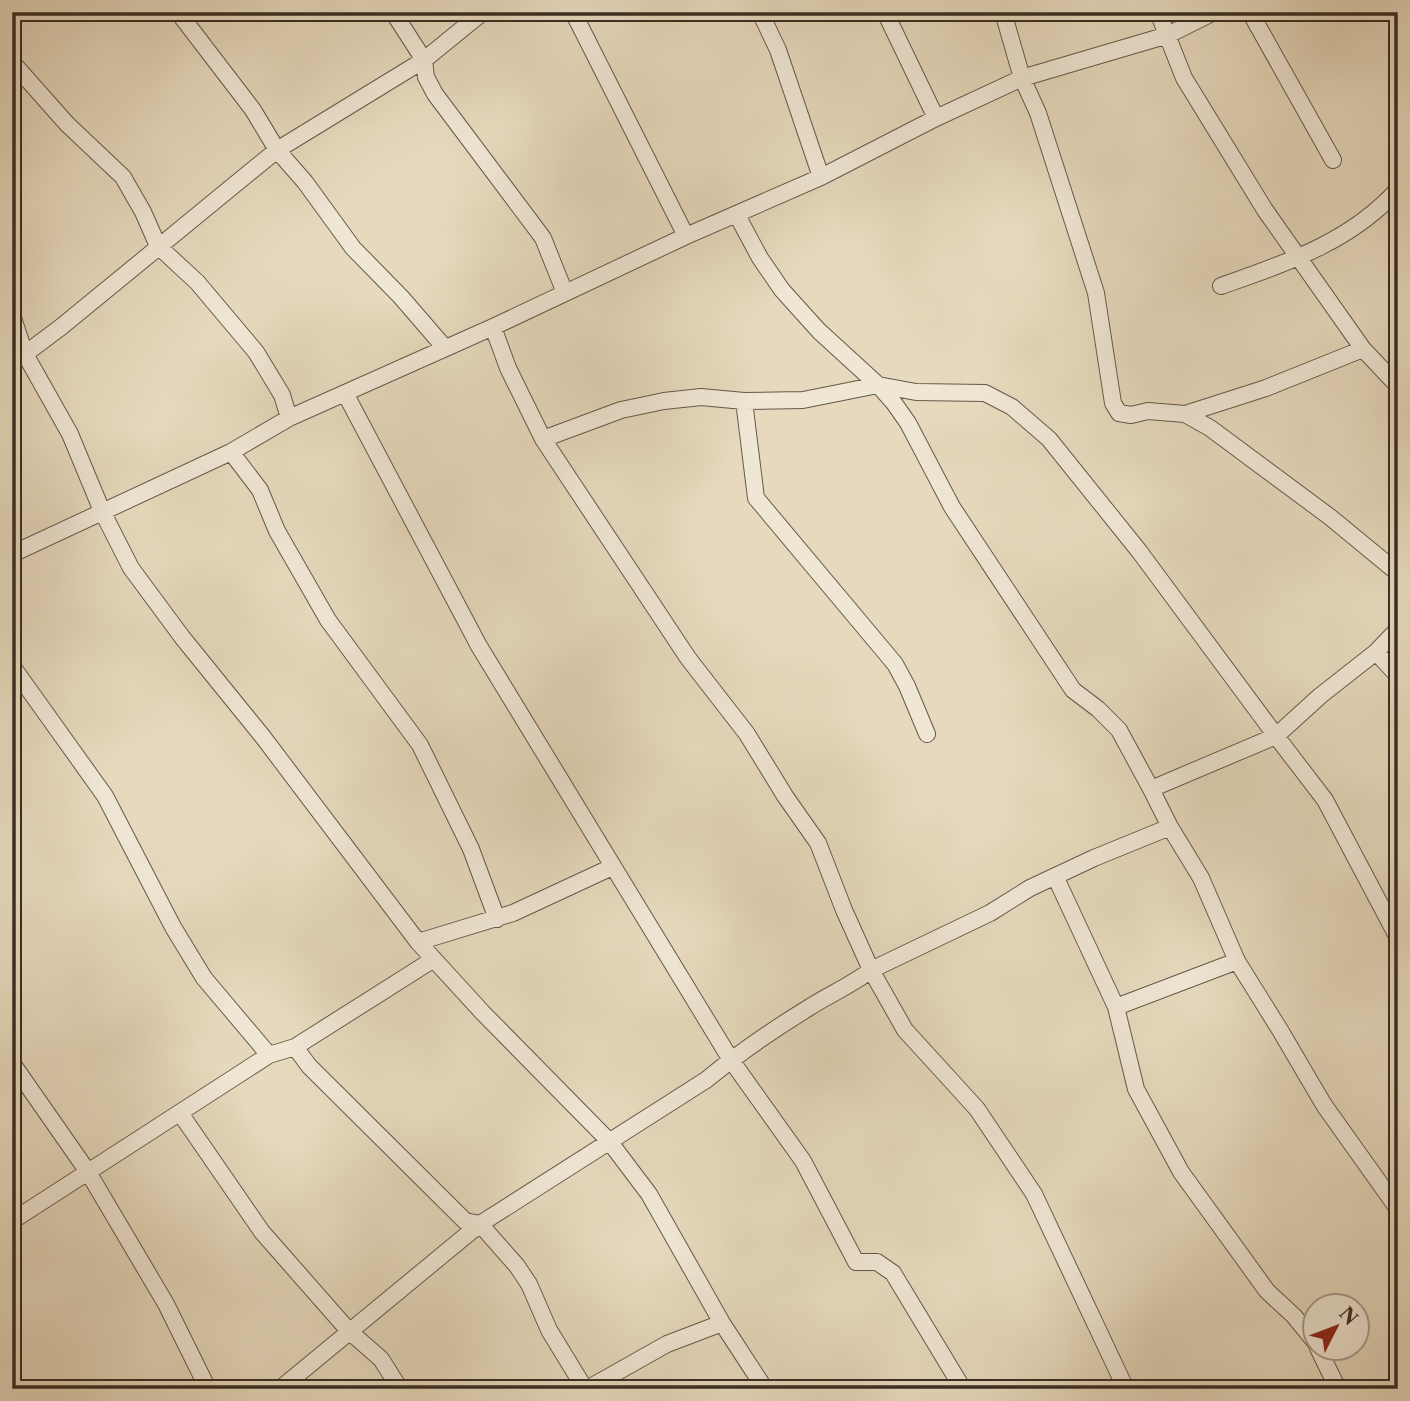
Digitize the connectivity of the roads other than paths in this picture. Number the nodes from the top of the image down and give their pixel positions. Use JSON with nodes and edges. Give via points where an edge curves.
{"nodes":[{"id":1,"x":178,"y":12,"type":"edge"},
{"id":2,"x":393,"y":12,"type":"edge"},
{"id":3,"x":483,"y":12,"type":"edge"},
{"id":4,"x":573,"y":12,"type":"edge"},
{"id":5,"x":761,"y":12,"type":"edge"},
{"id":6,"x":886,"y":12,"type":"edge"},
{"id":7,"x":1003,"y":12,"type":"edge"},
{"id":8,"x":1158,"y":12,"type":"edge"},
{"id":9,"x":1214,"y":12,"type":"edge"},
{"id":10,"x":1250,"y":12,"type":"edge"},
{"id":11,"x":1168,"y":35,"type":"junction"},
{"id":12,"x":424,"y":60,"type":"junction"},
{"id":13,"x":12,"y":62,"type":"edge"},
{"id":14,"x":1022,"y":78,"type":"junction"},
{"id":15,"x":936,"y":118,"type":"junction"},
{"id":16,"x":277,"y":150,"type":"junction"},
{"id":17,"x":1333,"y":160,"type":"dead end"},
{"id":18,"x":821,"y":177,"type":"junction"},
{"id":19,"x":1398,"y":189,"type":"edge"},
{"id":20,"x":737,"y":215,"type":"junction"},
{"id":21,"x":686,"y":236,"type":"junction"},
{"id":22,"x":158,"y":246,"type":"junction"},
{"id":23,"x":1297,"y":259,"type":"junction"},
{"id":24,"x":1221,"y":286,"type":"dead end"},
{"id":25,"x":565,"y":293,"type":"junction"},
{"id":26,"x":12,"y":315,"type":"edge"},
{"id":27,"x":493,"y":327,"type":"junction"},
{"id":28,"x":445,"y":348,"type":"junction"},
{"id":29,"x":1363,"y":349,"type":"junction"},
{"id":30,"x":19,"y":358,"type":"edge"},
{"id":31,"x":878,"y":385,"type":"junction"},
{"id":32,"x":1398,"y":386,"type":"edge"},
{"id":33,"x":345,"y":393,"type":"junction"},
{"id":34,"x":744,"y":401,"type":"junction"},
{"id":35,"x":1185,"y":414,"type":"junction"},
{"id":36,"x":289,"y":418,"type":"junction"},
{"id":37,"x":543,"y":439,"type":"junction"},
{"id":38,"x":231,"y":452,"type":"junction"},
{"id":39,"x":102,"y":511,"type":"junction"},
{"id":40,"x":12,"y":554,"type":"edge"},
{"id":41,"x":1398,"y":573,"type":"edge"},
{"id":42,"x":1398,"y":629,"type":"edge"},
{"id":43,"x":1376,"y":652,"type":"junction"},
{"id":44,"x":12,"y":666,"type":"edge"},
{"id":45,"x":1398,"y":676,"type":"edge"},
{"id":46,"x":927,"y":734,"type":"dead end"},
{"id":47,"x":1276,"y":736,"type":"junction"},
{"id":48,"x":1152,"y":789,"type":"junction"},
{"id":49,"x":1170,"y":827,"type":"junction"},
{"id":50,"x":612,"y":867,"type":"junction"},
{"id":51,"x":1055,"y":876,"type":"junction"},
{"id":52,"x":497,"y":919,"type":"junction"},
{"id":53,"x":1398,"y":938,"type":"edge"},
{"id":54,"x":418,"y":942,"type":"junction"},
{"id":55,"x":434,"y":959,"type":"junction"},
{"id":56,"x":1237,"y":961,"type":"junction"},
{"id":57,"x":872,"y":970,"type":"junction"},
{"id":58,"x":1116,"y":1007,"type":"junction"},
{"id":59,"x":295,"y":1047,"type":"junction"},
{"id":60,"x":269,"y":1055,"type":"junction"},
{"id":61,"x":731,"y":1060,"type":"junction"},
{"id":62,"x":12,"y":1063,"type":"edge"},
{"id":63,"x":180,"y":1113,"type":"junction"},
{"id":64,"x":609,"y":1141,"type":"junction"},
{"id":65,"x":88,"y":1172,"type":"junction"},
{"id":66,"x":1398,"y":1209,"type":"edge"},
{"id":67,"x":12,"y":1220,"type":"edge"},
{"id":68,"x":480,"y":1224,"type":"junction"},
{"id":69,"x":722,"y":1323,"type":"junction"},
{"id":70,"x":1302,"y":1326,"type":"edge"},
{"id":71,"x":349,"y":1331,"type":"junction"},
{"id":72,"x":1324,"y":1362,"type":"edge"},
{"id":73,"x":208,"y":1389,"type":"edge"},
{"id":74,"x":280,"y":1389,"type":"edge"},
{"id":75,"x":400,"y":1389,"type":"edge"},
{"id":76,"x":586,"y":1389,"type":"edge"},
{"id":77,"x":765,"y":1389,"type":"edge"},
{"id":78,"x":963,"y":1389,"type":"edge"},
{"id":79,"x":1126,"y":1389,"type":"edge"},
{"id":80,"x":1338,"y":1389,"type":"edge"}],
"edges":[{"from":1,"to":16,"type":"street","via":[[253,110]]},
{"from":2,"to":12,"type":"street"},
{"from":3,"to":12,"type":"street"},
{"from":4,"to":21,"type":"street"},
{"from":5,"to":18,"type":"street"},
{"from":6,"to":15,"type":"street"},
{"from":7,"to":14,"type":"street"},
{"from":8,"to":11,"type":"street"},
{"from":9,"to":11,"type":"street"},
{"from":10,"to":17,"type":"street"},
{"from":11,"to":14,"type":"street"},
{"from":11,"to":23,"type":"street","via":[[1184,78]]},
{"from":12,"to":16,"type":"street"},
{"from":12,"to":25,"type":"street","via":[[435,94],[544,238]]},
{"from":13,"to":22,"type":"street","via":[[123,177]]},
{"from":14,"to":15,"type":"street"},
{"from":14,"to":35,"type":"street","via":[[1038,113],[1096,293],[1113,403],[1119,413],[1131,415],[1148,411]]},
{"from":15,"to":18,"type":"street"},
{"from":16,"to":22,"type":"street"},
{"from":16,"to":28,"type":"street","via":[[353,248]]},
{"from":18,"to":20,"type":"street"},
{"from":19,"to":23,"type":"street","via":[[1349,232]]},
{"from":20,"to":21,"type":"street"},
{"from":20,"to":31,"type":"street","via":[[782,290]]},
{"from":21,"to":25,"type":"street"},
{"from":22,"to":30,"type":"street"},
{"from":22,"to":36,"type":"street","via":[[197,282],[256,352],[282,395]]},
{"from":23,"to":24,"type":"street"},
{"from":23,"to":29,"type":"street"},
{"from":25,"to":27,"type":"street"},
{"from":26,"to":30,"type":"street"},
{"from":27,"to":28,"type":"street"},
{"from":27,"to":37,"type":"street"},
{"from":28,"to":33,"type":"street"},
{"from":29,"to":32,"type":"street"},
{"from":29,"to":35,"type":"street"},
{"from":30,"to":39,"type":"street","via":[[70,434]]},
{"from":31,"to":34,"type":"street","via":[[803,400]]},
{"from":31,"to":47,"type":"street","via":[[985,393],[1012,407],[1049,439]]},
{"from":31,"to":48,"type":"street","via":[[908,423],[952,507],[1073,690],[1119,730]]},
{"from":33,"to":36,"type":"street"},
{"from":33,"to":50,"type":"street","via":[[479,646]]},
{"from":34,"to":37,"type":"street","via":[[701,397],[664,401],[621,410]]},
{"from":34,"to":46,"type":"street","via":[[756,498],[895,664]]},
{"from":35,"to":41,"type":"street","via":[[1330,517]]},
{"from":36,"to":38,"type":"street"},
{"from":37,"to":57,"type":"street","via":[[818,843]]},
{"from":38,"to":39,"type":"street"},
{"from":38,"to":52,"type":"street","via":[[260,491],[277,531],[328,620],[419,745],[471,849]]},
{"from":39,"to":40,"type":"street"},
{"from":39,"to":54,"type":"street","via":[[131,568],[182,638]]},
{"from":42,"to":43,"type":"street"},
{"from":43,"to":45,"type":"street"},
{"from":43,"to":47,"type":"street"},
{"from":44,"to":60,"type":"street","via":[[106,796],[204,978]]},
{"from":47,"to":48,"type":"street"},
{"from":47,"to":53,"type":"street","via":[[1325,800]]},
{"from":48,"to":49,"type":"street"},
{"from":49,"to":51,"type":"street"},
{"from":49,"to":56,"type":"street","via":[[1201,877]]},
{"from":50,"to":52,"type":"street"},
{"from":50,"to":61,"type":"street"},
{"from":51,"to":57,"type":"street"},
{"from":51,"to":58,"type":"street"},
{"from":52,"to":54,"type":"street"},
{"from":54,"to":55,"type":"street"},
{"from":55,"to":59,"type":"street"},
{"from":55,"to":64,"type":"street"},
{"from":56,"to":58,"type":"street"},
{"from":56,"to":66,"type":"street","via":[[1324,1105]]},
{"from":57,"to":61,"type":"street"},
{"from":57,"to":79,"type":"street","via":[[905,1030],[977,1109],[1034,1194]]},
{"from":58,"to":70,"type":"street","via":[[1136,1089],[1181,1172],[1267,1291]]},
{"from":59,"to":60,"type":"street"},
{"from":59,"to":68,"type":"street","via":[[465,1221]]},
{"from":60,"to":63,"type":"street"},
{"from":61,"to":64,"type":"street"},
{"from":61,"to":78,"type":"street","via":[[803,1161],[856,1262],[877,1262],[892,1273]]},
{"from":62,"to":65,"type":"street"},
{"from":63,"to":65,"type":"street"},
{"from":63,"to":71,"type":"street","via":[[262,1232]]},
{"from":64,"to":68,"type":"street"},
{"from":64,"to":69,"type":"street","via":[[649,1194]]},
{"from":65,"to":67,"type":"street"},
{"from":65,"to":73,"type":"street","via":[[166,1304]]},
{"from":68,"to":71,"type":"street"},
{"from":68,"to":76,"type":"street","via":[[529,1284],[549,1330]]},
{"from":69,"to":76,"type":"street","via":[[667,1344]]},
{"from":69,"to":77,"type":"street"},
{"from":71,"to":74,"type":"street"},
{"from":71,"to":75,"type":"street","via":[[381,1359]]},
{"from":72,"to":80,"type":"street"}]}
